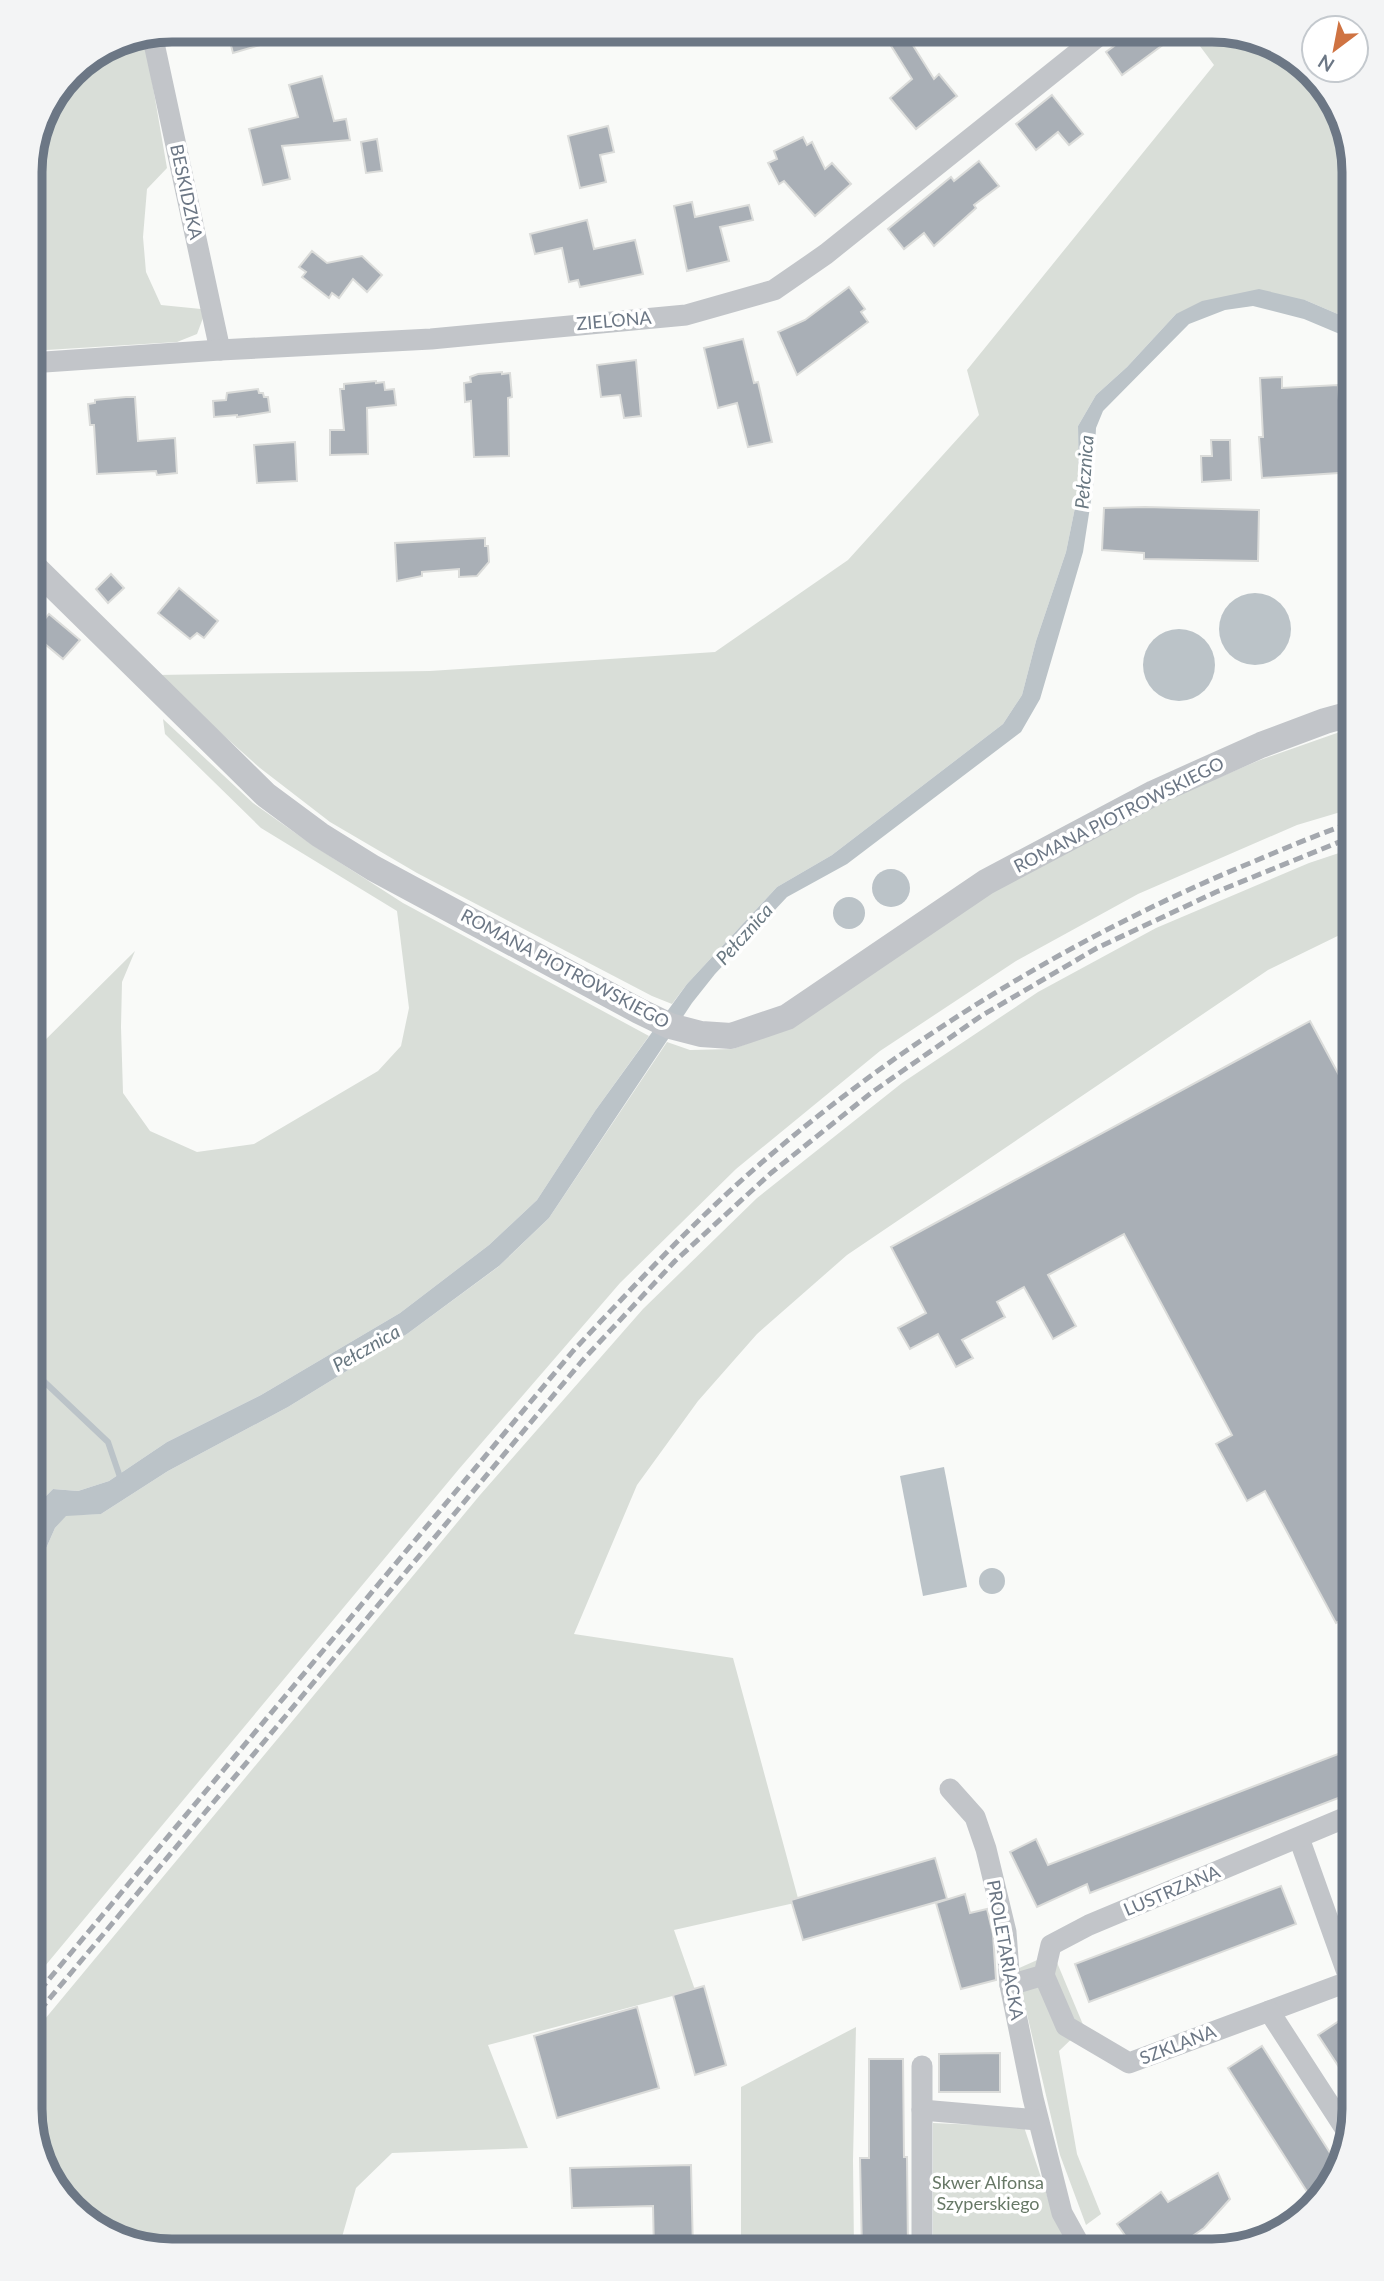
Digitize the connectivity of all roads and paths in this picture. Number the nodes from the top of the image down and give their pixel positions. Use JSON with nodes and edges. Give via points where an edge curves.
{"nodes":[{"id":1,"x":1091,"y":42,"type":"edge"},
{"id":2,"x":154,"y":43,"type":"edge"},
{"id":3,"x":220,"y":350,"type":"junction"},
{"id":4,"x":42,"y":362,"type":"edge"},
{"id":5,"x":42,"y":576,"type":"edge"},
{"id":6,"x":1342,"y":716,"type":"edge"},
{"id":7,"x":950,"y":1789,"type":"dead end"},
{"id":8,"x":1342,"y":1819,"type":"edge"},
{"id":9,"x":1299,"y":1838,"type":"junction"},
{"id":10,"x":1342,"y":1959,"type":"edge"},
{"id":11,"x":1044,"y":1975,"type":"junction"},
{"id":12,"x":1342,"y":1984,"type":"edge"},
{"id":13,"x":1010,"y":1985,"type":"junction"},
{"id":14,"x":1269,"y":2011,"type":"junction"},
{"id":15,"x":922,"y":2066,"type":"dead end"},
{"id":16,"x":922,"y":2110,"type":"junction"},
{"id":17,"x":1038,"y":2120,"type":"junction"},
{"id":18,"x":1341,"y":2123,"type":"edge"},
{"id":19,"x":922,"y":2239,"type":"edge"},
{"id":20,"x":1076,"y":2239,"type":"edge"}],
"edges":[{"from":1,"to":3,"type":"street","name":"ZIELONA","via":[[826,254],[774,290],[686,315],[431,339]]},
{"from":2,"to":3,"type":"street","name":"BESKIDZKA"},
{"from":3,"to":4,"type":"street","name":"ZIELONA"},
{"from":5,"to":6,"type":"street","name":"ROMANA PIOTROWSKIEGO","via":[[266,795],[320,835],[639,1011],[701,1034],[731,1036],[787,1017],[986,882],[1154,793],[1261,745]]},
{"from":7,"to":13,"type":"street","name":"PROLETARIACKA","via":[[975,1817],[986,1849],[1006,1932]]},
{"from":8,"to":9,"type":"street","name":"LUSTRZANA"},
{"from":9,"to":10,"type":"street","name":"SZKLANA"},
{"from":9,"to":11,"type":"street","name":"LUSTRZANA","via":[[1060,1940],[1051,1945]]},
{"from":11,"to":13,"type":"street"},
{"from":11,"to":14,"type":"street","name":"SZKLANA","via":[[1066,2026],[1129,2063]]},
{"from":12,"to":14,"type":"street","name":"SZKLANA"},
{"from":13,"to":17,"type":"street","name":"PROLETARIACKA"},
{"from":14,"to":18,"type":"street"},
{"from":15,"to":16,"type":"street"},
{"from":16,"to":17,"type":"street"},
{"from":16,"to":19,"type":"street"},
{"from":17,"to":20,"type":"street","name":"PROLETARIACKA","via":[[1062,2213]]}]}
